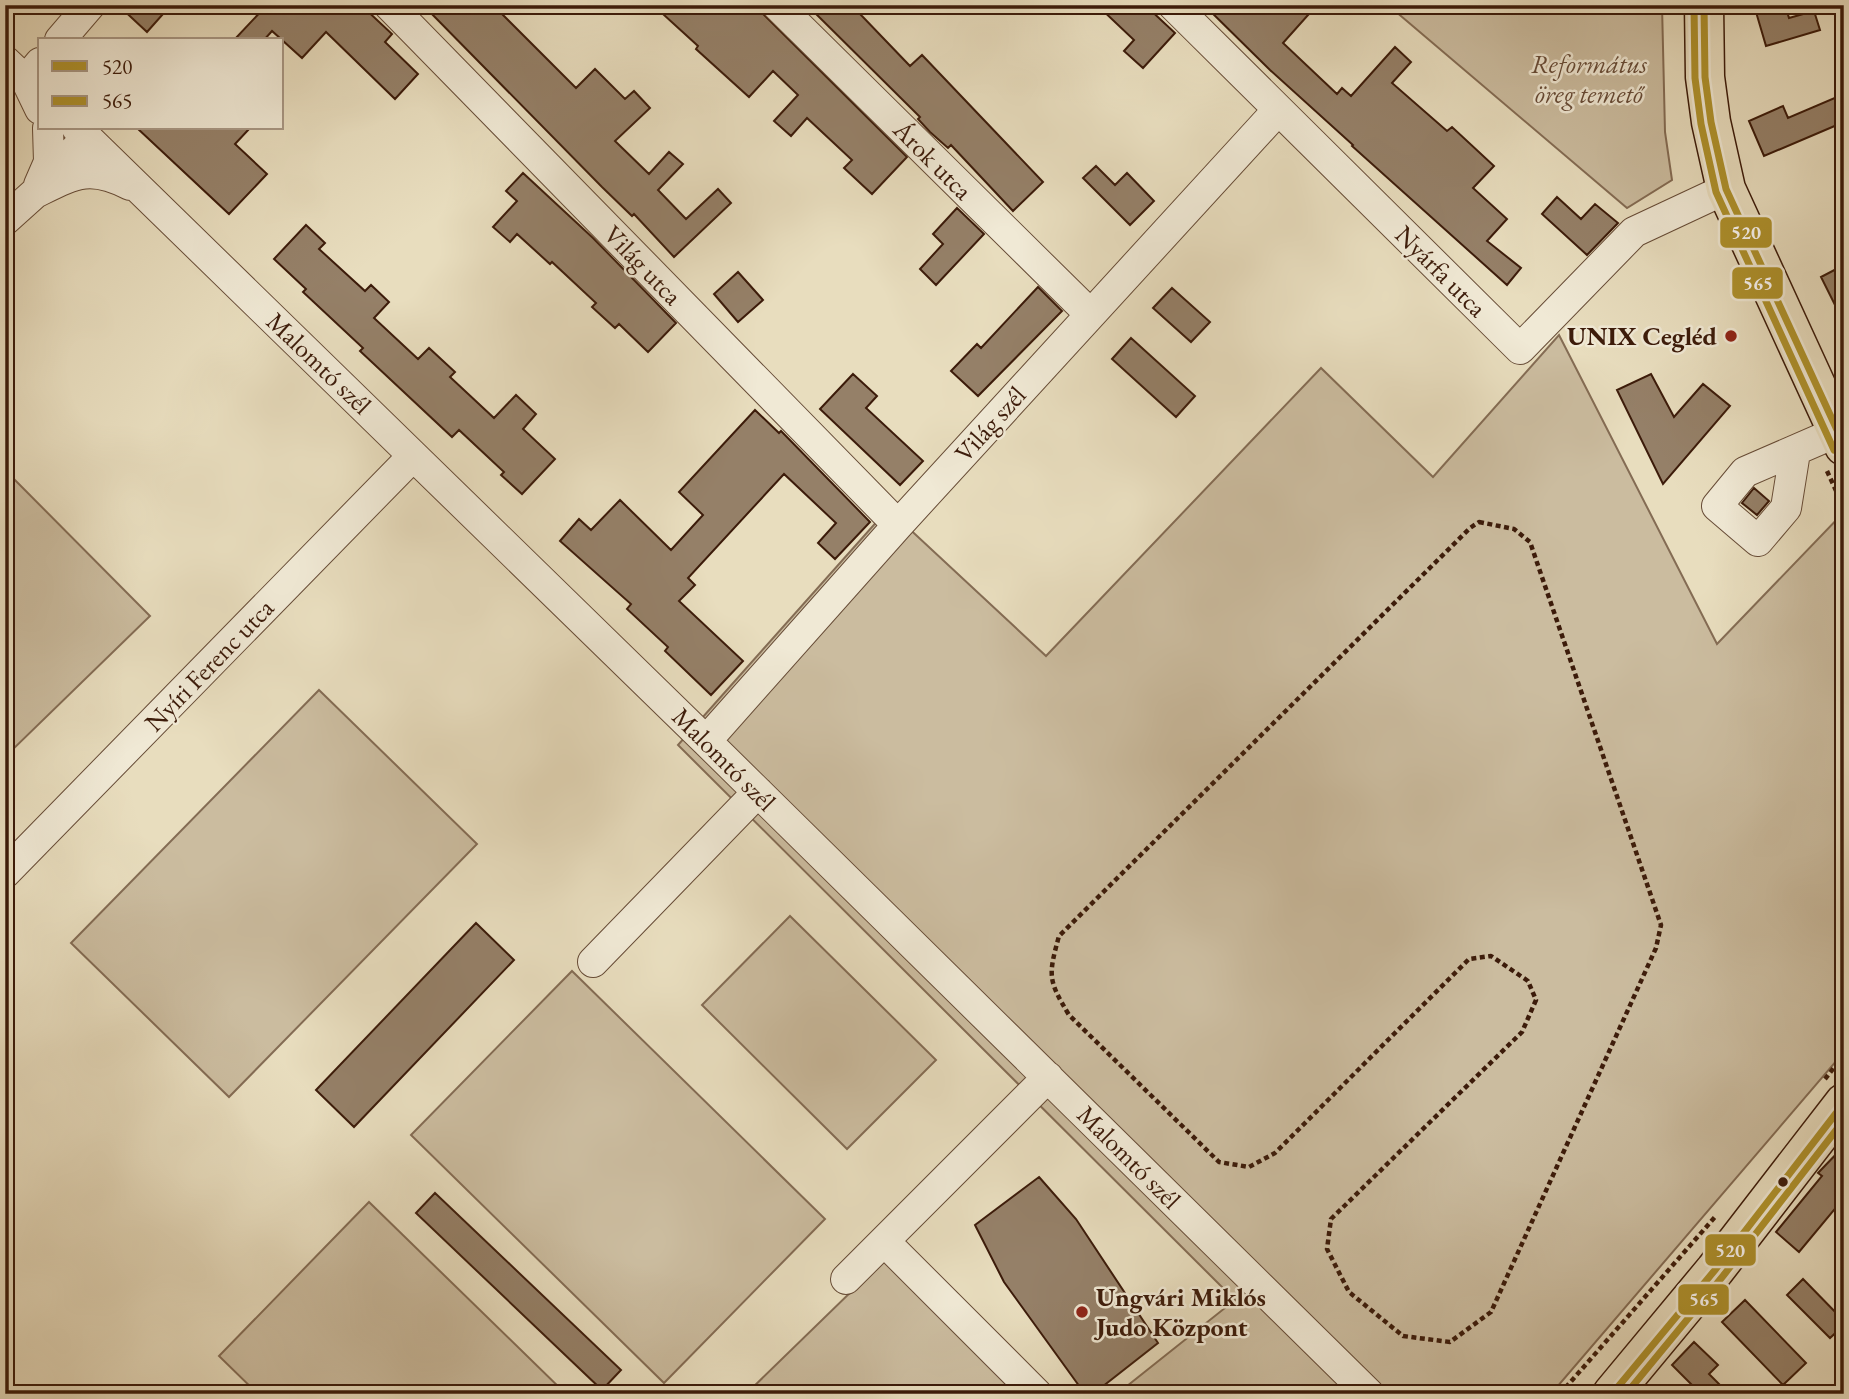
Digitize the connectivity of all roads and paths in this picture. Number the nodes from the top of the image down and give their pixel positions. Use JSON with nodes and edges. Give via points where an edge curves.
{"nodes":[{"id":1,"x":90,"y":5,"type":"edge"},
{"id":2,"x":389,"y":5,"type":"edge"},
{"id":3,"x":777,"y":5,"type":"edge"},
{"id":4,"x":1173,"y":5,"type":"edge"},
{"id":5,"x":1704,"y":5,"type":"edge"},
{"id":6,"x":62,"y":38,"type":"edge"},
{"id":7,"x":28,"y":75,"type":"edge"},
{"id":8,"x":38,"y":103,"type":"edge"},
{"id":9,"x":1278,"y":110,"type":"junction"},
{"id":10,"x":48,"y":130,"type":"edge"},
{"id":11,"x":82,"y":132,"type":"edge"},
{"id":12,"x":1727,"y":189,"type":"junction"},
{"id":13,"x":35,"y":192,"type":"junction"},
{"id":14,"x":144,"y":193,"type":"junction"},
{"id":15,"x":5,"y":220,"type":"edge"},
{"id":16,"x":1090,"y":314,"type":"junction"},
{"id":17,"x":1840,"y":439,"type":"edge"},
{"id":18,"x":1795,"y":452,"type":"dead end"},
{"id":19,"x":414,"y":456,"type":"junction"},
{"id":20,"x":898,"y":525,"type":"junction"},
{"id":21,"x":706,"y":741,"type":"junction"},
{"id":22,"x":758,"y":792,"type":"junction"},
{"id":23,"x":5,"y":873,"type":"edge"},
{"id":24,"x":593,"y":962,"type":"dead end"},
{"id":25,"x":1528,"y":981,"type":"joint"},
{"id":26,"x":1844,"y":1055,"type":"edge"},
{"id":27,"x":1048,"y":1077,"type":"junction"},
{"id":28,"x":1832,"y":1094,"type":"edge"},
{"id":29,"x":1720,"y":1212,"type":"dead end"},
{"id":30,"x":884,"y":1241,"type":"junction"},
{"id":31,"x":846,"y":1279,"type":"dead end"},
{"id":32,"x":1037,"y":1394,"type":"edge"},
{"id":33,"x":1369,"y":1394,"type":"edge"},
{"id":34,"x":1560,"y":1394,"type":"edge"},
{"id":35,"x":1612,"y":1394,"type":"edge"}],
"edges":[{"from":1,"to":6,"type":"street"},
{"from":2,"to":20,"type":"street","name":"Világ utca"},
{"from":3,"to":16,"type":"street","name":"Árok utca"},
{"from":4,"to":9,"type":"street","name":"Nyárfa utca"},
{"from":5,"to":12,"type":"main road","via":[[1705,77]]},
{"from":7,"to":8,"type":"street"},
{"from":9,"to":12,"type":"street","name":"Nyárfa utca","via":[[1520,349],[1634,232]]},
{"from":9,"to":16,"type":"street","name":"Világ szél"},
{"from":10,"to":13,"type":"street","via":[[49,162]]},
{"from":11,"to":13,"type":"street"},
{"from":11,"to":14,"type":"street","name":"Malomtó szél"},
{"from":12,"to":17,"type":"main road"},
{"from":13,"to":14,"type":"street","via":[[69,176],[95,172]]},
{"from":13,"to":15,"type":"street"},
{"from":14,"to":19,"type":"street","name":"Malomtó szél"},
{"from":16,"to":20,"type":"street","name":"Világ szél"},
{"from":17,"to":18,"type":"street"},
{"from":19,"to":21,"type":"street","name":"Malomtó szél"},
{"from":19,"to":23,"type":"street","name":"Nyíri Ferenc utca"},
{"from":20,"to":21,"type":"street","name":"Világ szél"},
{"from":21,"to":22,"type":"street","name":"Malomtó szél"},
{"from":22,"to":24,"type":"street"},
{"from":22,"to":27,"type":"street","name":"Malomtó szél"},
{"from":25,"to":25,"type":"path","via":[[1536,1000],[1522,1032],[1331,1219],[1327,1249],[1349,1292],[1403,1336],[1450,1342],[1491,1312],[1656,948],[1661,925],[1530,542],[1514,529],[1479,522],[1059,936],[1052,962],[1052,986],[1069,1015],[1219,1162],[1249,1167],[1275,1153],[1469,959],[1491,956]]},
{"from":26,"to":28,"type":"path"},
{"from":27,"to":30,"type":"street"},
{"from":27,"to":33,"type":"street","name":"Malomtó szél"},
{"from":28,"to":35,"type":"main road","via":[[1715,1270]]},
{"from":29,"to":34,"type":"path"},
{"from":30,"to":31,"type":"street"},
{"from":30,"to":32,"type":"street"}]}
